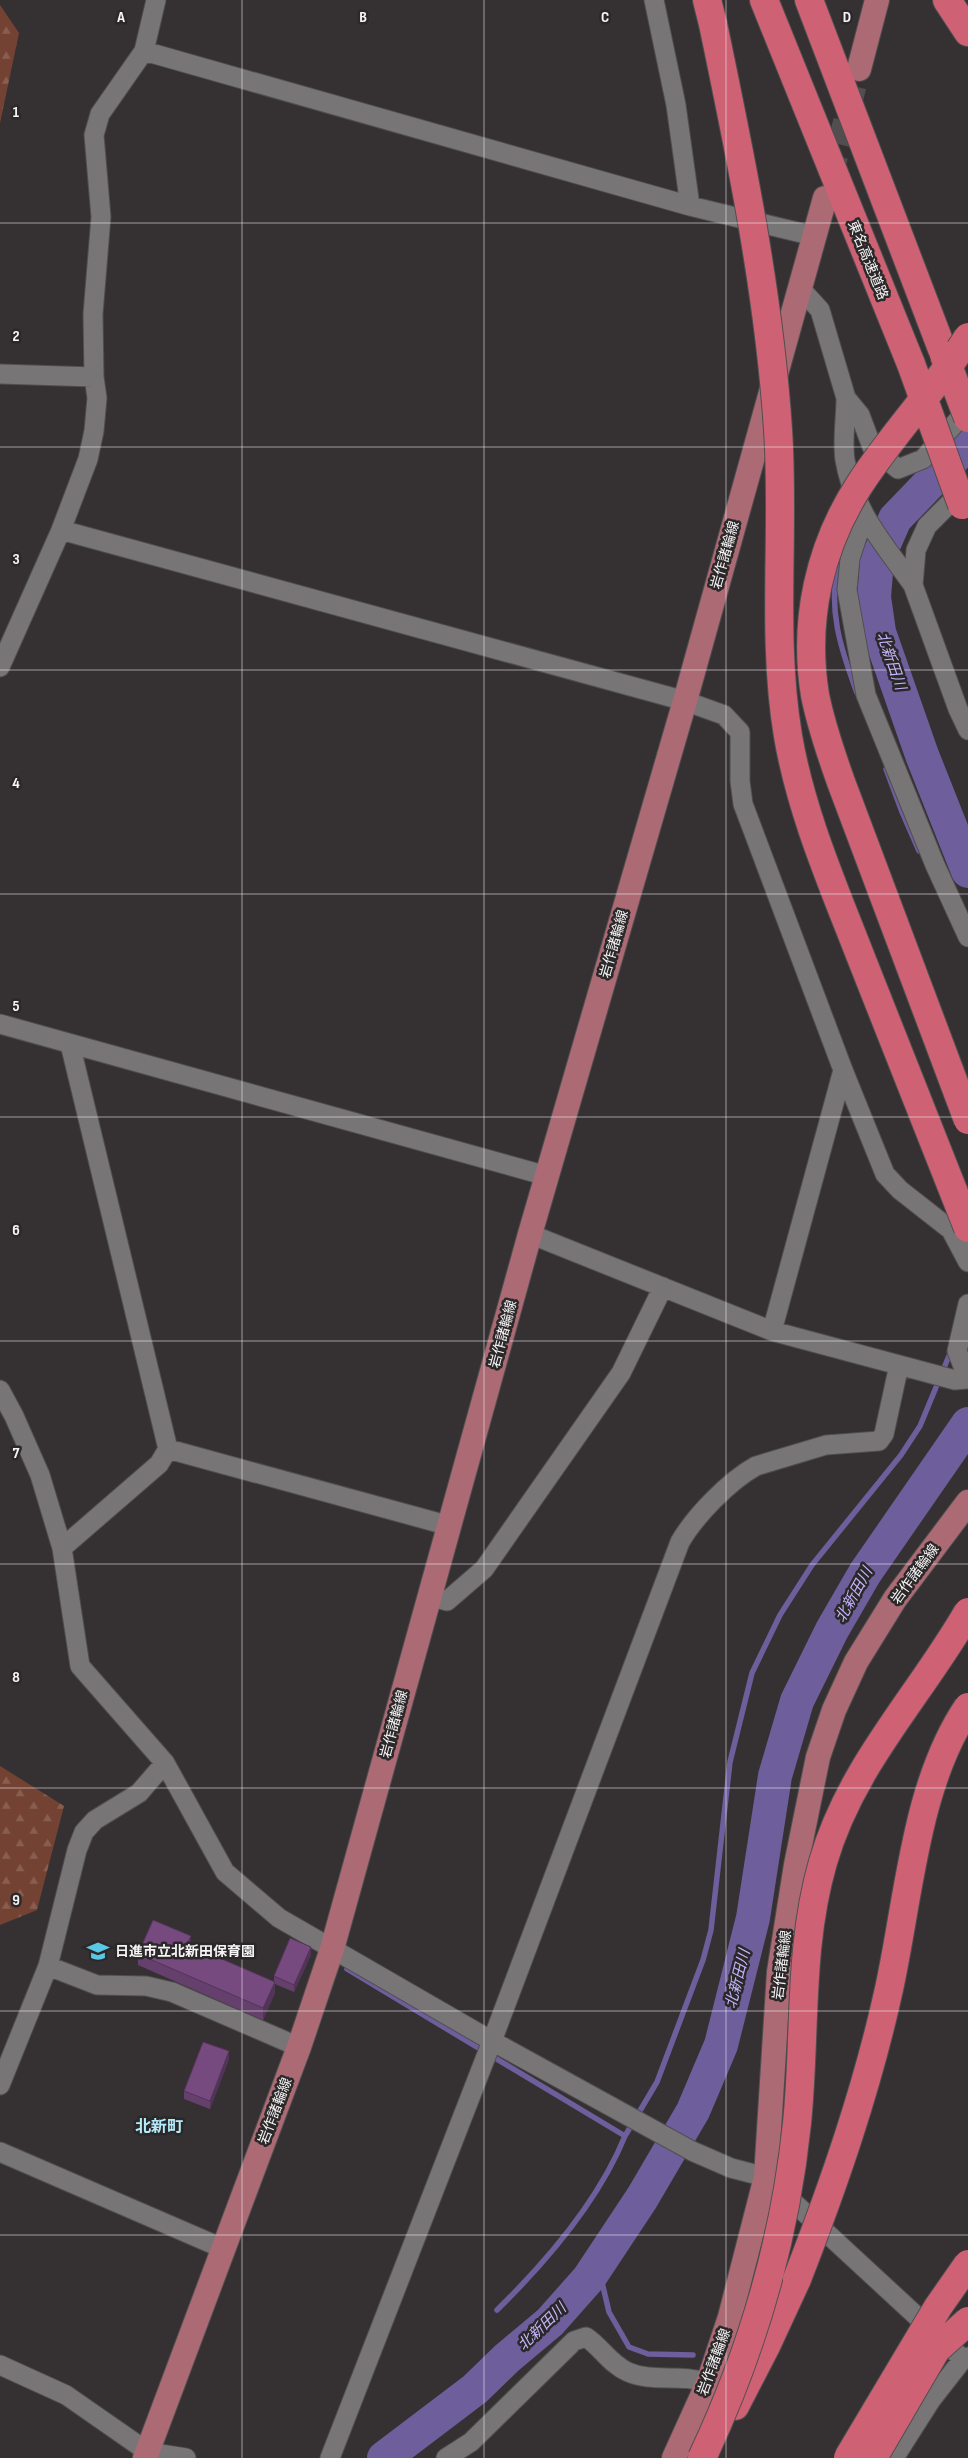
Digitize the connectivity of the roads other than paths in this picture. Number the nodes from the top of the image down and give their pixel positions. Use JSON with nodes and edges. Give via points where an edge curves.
{"nodes":[{"id":1,"x":156,"y":0,"type":"edge"},
{"id":2,"x":654,"y":0,"type":"edge"},
{"id":3,"x":764,"y":0,"type":"edge"},
{"id":4,"x":809,"y":0,"type":"edge"},
{"id":5,"x":877,"y":0,"type":"edge"},
{"id":6,"x":947,"y":0,"type":"edge"},
{"id":7,"x":710,"y":12,"type":"edge"},
{"id":8,"x":968,"y":32,"type":"edge"},
{"id":9,"x":144,"y":51,"type":"junction"},
{"id":10,"x":859,"y":69,"type":"tunnel mouth"},
{"id":11,"x":825,"y":198,"type":"tunnel mouth"},
{"id":12,"x":690,"y":206,"type":"junction"},
{"id":13,"x":814,"y":236,"type":"junction"},
{"id":14,"x":799,"y":287,"type":"junction"},
{"id":15,"x":968,"y":337,"type":"edge"},
{"id":16,"x":0,"y":374,"type":"edge"},
{"id":17,"x":94,"y":377,"type":"junction"},
{"id":18,"x":846,"y":398,"type":"junction"},
{"id":19,"x":968,"y":409,"type":"edge"},
{"id":20,"x":968,"y":418,"type":"edge"},
{"id":21,"x":966,"y":504,"type":"edge"},
{"id":22,"x":864,"y":516,"type":"junction"},
{"id":23,"x":61,"y":530,"type":"junction"},
{"id":24,"x":913,"y":585,"type":"junction"},
{"id":25,"x":0,"y":667,"type":"edge"},
{"id":26,"x":685,"y":701,"type":"junction"},
{"id":27,"x":968,"y":730,"type":"edge"},
{"id":28,"x":968,"y":937,"type":"edge"},
{"id":29,"x":0,"y":1024,"type":"edge"},
{"id":30,"x":70,"y":1044,"type":"junction"},
{"id":31,"x":843,"y":1070,"type":"junction"},
{"id":32,"x":968,"y":1120,"type":"edge"},
{"id":33,"x":547,"y":1176,"type":"junction"},
{"id":34,"x":968,"y":1228,"type":"edge"},
{"id":35,"x":530,"y":1234,"type":"junction"},
{"id":36,"x":968,"y":1262,"type":"edge"},
{"id":37,"x":663,"y":1287,"type":"junction"},
{"id":38,"x":968,"y":1304,"type":"edge"},
{"id":39,"x":772,"y":1331,"type":"junction"},
{"id":40,"x":899,"y":1365,"type":"junction"},
{"id":41,"x":0,"y":1390,"type":"edge"},
{"id":42,"x":168,"y":1449,"type":"junction"},
{"id":43,"x":968,"y":1502,"type":"edge"},
{"id":44,"x":450,"y":1526,"type":"junction"},
{"id":45,"x":62,"y":1548,"type":"junction"},
{"id":46,"x":429,"y":1596,"type":"junction"},
{"id":47,"x":968,"y":1612,"type":"edge"},
{"id":48,"x":968,"y":1707,"type":"edge"},
{"id":49,"x":164,"y":1763,"type":"junction"},
{"id":50,"x":332,"y":1949,"type":"junction"},
{"id":51,"x":48,"y":1966,"type":"junction"},
{"id":52,"x":492,"y":2041,"type":"junction"},
{"id":53,"x":299,"y":2047,"type":"junction"},
{"id":54,"x":0,"y":2085,"type":"edge"},
{"id":55,"x":0,"y":2152,"type":"edge"},
{"id":56,"x":766,"y":2177,"type":"junction"},
{"id":57,"x":222,"y":2248,"type":"junction"},
{"id":58,"x":968,"y":2264,"type":"edge"},
{"id":59,"x":968,"y":2321,"type":"edge"},
{"id":60,"x":965,"y":2358,"type":"edge"},
{"id":61,"x":0,"y":2366,"type":"edge"},
{"id":62,"x":708,"y":2383,"type":"junction"},
{"id":63,"x":146,"y":2455,"type":"edge"},
{"id":64,"x":186,"y":2458,"type":"edge"},
{"id":65,"x":330,"y":2458,"type":"edge"},
{"id":66,"x":446,"y":2458,"type":"edge"},
{"id":67,"x":674,"y":2458,"type":"edge"},
{"id":68,"x":702,"y":2458,"type":"edge"},
{"id":69,"x":708,"y":2458,"type":"edge"},
{"id":70,"x":848,"y":2458,"type":"edge"},
{"id":71,"x":873,"y":2458,"type":"edge"},
{"id":72,"x":894,"y":2458,"type":"edge"}],
"edges":[{"from":1,"to":9,"type":"street"},
{"from":2,"to":12,"type":"street","via":[[676,105]]},
{"from":3,"to":21,"type":"highway","name":"東名高速道路","bridge":true},
{"from":4,"to":20,"type":"highway","bridge":true},
{"from":5,"to":10,"type":"main road"},
{"from":6,"to":8,"type":"highway"},
{"from":7,"to":34,"type":"highway","bridge":true,"via":[[745,175],[772,359],[781,488],[780,649],[788,735],[796,775],[822,858]]},
{"from":9,"to":12,"type":"street"},
{"from":9,"to":17,"type":"street","via":[[100,114],[94,135],[101,217],[93,314]]},
{"from":11,"to":13,"type":"main road","name":"岩作諸輪線"},
{"from":12,"to":13,"type":"street"},
{"from":13,"to":14,"type":"main road","name":"岩作諸輪線"},
{"from":14,"to":18,"type":"street","via":[[820,310]]},
{"from":14,"to":26,"type":"main road","name":"岩作諸輪線"},
{"from":15,"to":32,"type":"highway","bridge":true,"via":[[860,484],[841,518],[816,585],[812,620],[815,695],[835,764]]},
{"from":16,"to":17,"type":"street"},
{"from":17,"to":23,"type":"street","via":[[98,398],[88,459]]},
{"from":18,"to":19,"type":"street","via":[[860,415],[872,447],[898,469],[923,459]]},
{"from":18,"to":22,"type":"street","via":[[845,459],[856,502]]},
{"from":21,"to":24,"type":"street","via":[[928,526],[916,550]]},
{"from":22,"to":24,"type":"street"},
{"from":22,"to":28,"type":"street","via":[[850,558],[847,590],[866,695]]},
{"from":23,"to":25,"type":"street"},
{"from":23,"to":26,"type":"street"},
{"from":24,"to":27,"type":"street"},
{"from":26,"to":31,"type":"street","via":[[724,715],[740,732],[743,804]]},
{"from":26,"to":33,"type":"main road","name":"岩作諸輪線"},
{"from":29,"to":30,"type":"street"},
{"from":30,"to":33,"type":"street"},
{"from":30,"to":42,"type":"street"},
{"from":31,"to":36,"type":"street","via":[[885,1174],[951,1230]]},
{"from":31,"to":39,"type":"street"},
{"from":33,"to":35,"type":"main road","name":"岩作諸輪線"},
{"from":35,"to":37,"type":"street"},
{"from":35,"to":44,"type":"main road","name":"岩作諸輪線"},
{"from":37,"to":39,"type":"street"},
{"from":37,"to":46,"type":"street","via":[[621,1374],[484,1569],[447,1601]]},
{"from":38,"to":40,"type":"street","via":[[957,1351],[968,1379],[955,1380]]},
{"from":39,"to":40,"type":"street"},
{"from":40,"to":52,"type":"street","via":[[884,1434],[879,1441],[826,1445],[756,1466],[745,1472],[688,1528]]},
{"from":41,"to":45,"type":"street","via":[[40,1475]]},
{"from":42,"to":44,"type":"street"},
{"from":42,"to":45,"type":"street","via":[[159,1464]]},
{"from":43,"to":56,"type":"main road","name":"岩作諸輪線","via":[[895,1599],[856,1662],[834,1710],[818,1757],[779,1972]]},
{"from":44,"to":46,"type":"main road","name":"岩作諸輪線"},
{"from":45,"to":49,"type":"street","via":[[80,1666]]},
{"from":46,"to":50,"type":"main road","name":"岩作諸輪線"},
{"from":47,"to":68,"type":"highway","bridge":true,"via":[[860,1774],[838,1817],[824,1859],[812,1901],[806,1944],[797,2122],[782,2216],[752,2337]]},
{"from":48,"to":69,"type":"highway","bridge":true,"via":[[945,1748],[930,1790],[890,1987],[846,2148],[789,2296]]},
{"from":49,"to":50,"type":"street","via":[[225,1872],[279,1918]]},
{"from":49,"to":51,"type":"street","via":[[139,1793],[95,1820],[84,1832]]},
{"from":50,"to":52,"type":"street"},
{"from":50,"to":53,"type":"main road","name":"岩作諸輪線"},
{"from":51,"to":53,"type":"street","via":[[97,1985],[146,1986],[172,1992]]},
{"from":51,"to":54,"type":"street"},
{"from":52,"to":56,"type":"street","via":[[692,2151],[731,2168]]},
{"from":52,"to":65,"type":"street"},
{"from":53,"to":57,"type":"main road","name":"岩作諸輪線"},
{"from":55,"to":57,"type":"street"},
{"from":56,"to":60,"type":"street"},
{"from":56,"to":62,"type":"main road","name":"岩作諸輪線","via":[[730,2317]]},
{"from":57,"to":63,"type":"main road","name":"岩作諸輪線"},
{"from":58,"to":70,"type":"highway","bridge":true,"via":[[938,2307]]},
{"from":59,"to":71,"type":"highway","bridge":true,"via":[[936,2350]]},
{"from":60,"to":72,"type":"street","via":[[931,2400]]},
{"from":61,"to":63,"type":"street","via":[[66,2395]]},
{"from":62,"to":66,"type":"street","via":[[693,2377],[641,2378],[625,2372],[586,2337],[574,2341],[471,2442]]},
{"from":62,"to":67,"type":"main road","name":"岩作諸輪線"},
{"from":63,"to":64,"type":"street"}]}
